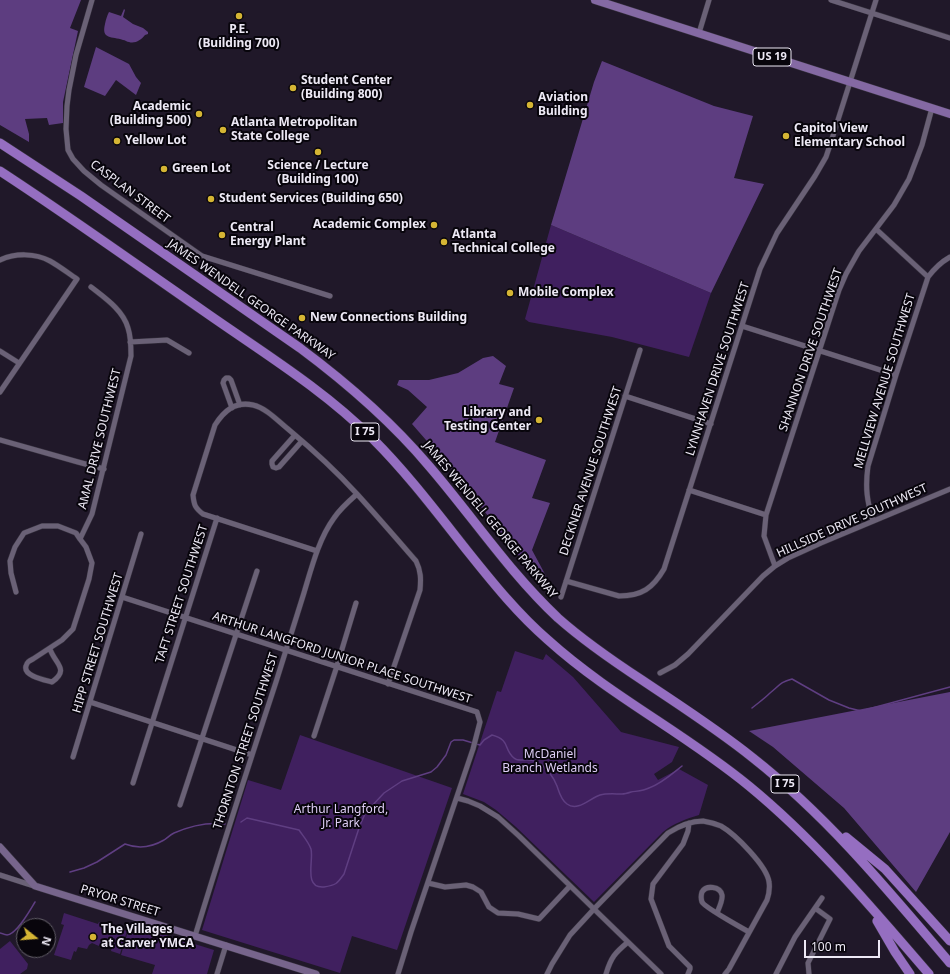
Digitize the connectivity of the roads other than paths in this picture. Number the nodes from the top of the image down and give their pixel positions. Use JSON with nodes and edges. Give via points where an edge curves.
{"nodes":[{"id":1,"x":92,"y":0,"type":"edge"},
{"id":2,"x":595,"y":0,"type":"edge"},
{"id":3,"x":709,"y":0,"type":"edge"},
{"id":4,"x":832,"y":0,"type":"edge"},
{"id":5,"x":876,"y":0,"type":"edge"},
{"id":6,"x":872,"y":13,"type":"junction"},
{"id":7,"x":699,"y":33,"type":"junction"},
{"id":8,"x":950,"y":38,"type":"edge"},
{"id":9,"x":850,"y":82,"type":"junction"},
{"id":10,"x":932,"y":108,"type":"junction"},
{"id":11,"x":950,"y":114,"type":"edge"},
{"id":12,"x":0,"y":143,"type":"edge"},
{"id":13,"x":0,"y":171,"type":"edge"},
{"id":14,"x":876,"y":229,"type":"junction"},
{"id":15,"x":950,"y":257,"type":"edge"},
{"id":16,"x":0,"y":260,"type":"edge"},
{"id":17,"x":928,"y":277,"type":"junction"},
{"id":18,"x":91,"y":287,"type":"dead end"},
{"id":19,"x":330,"y":296,"type":"dead end"},
{"id":20,"x":742,"y":326,"type":"junction"},
{"id":21,"x":130,"y":342,"type":"junction"},
{"id":22,"x":640,"y":350,"type":"dead end"},
{"id":23,"x":819,"y":350,"type":"junction"},
{"id":24,"x":0,"y":351,"type":"edge"},
{"id":25,"x":189,"y":353,"type":"dead end"},
{"id":26,"x":19,"y":363,"type":"junction"},
{"id":27,"x":896,"y":375,"type":"junction"},
{"id":28,"x":0,"y":392,"type":"edge"},
{"id":29,"x":625,"y":396,"type":"junction"},
{"id":30,"x":240,"y":405,"type":"junction"},
{"id":31,"x":232,"y":408,"type":"junction"},
{"id":32,"x":710,"y":424,"type":"junction"},
{"id":33,"x":295,"y":435,"type":"junction"},
{"id":34,"x":0,"y":440,"type":"edge"},
{"id":35,"x":302,"y":441,"type":"junction"},
{"id":36,"x":104,"y":469,"type":"junction"},
{"id":37,"x":950,"y":488,"type":"edge"},
{"id":38,"x":689,"y":490,"type":"junction"},
{"id":39,"x":357,"y":494,"type":"junction"},
{"id":40,"x":766,"y":515,"type":"junction"},
{"id":41,"x":217,"y":518,"type":"junction"},
{"id":42,"x":873,"y":521,"type":"junction"},
{"id":43,"x":141,"y":534,"type":"dead end"},
{"id":44,"x":80,"y":539,"type":"junction"},
{"id":45,"x":317,"y":551,"type":"junction"},
{"id":46,"x":775,"y":566,"type":"junction"},
{"id":47,"x":256,"y":571,"type":"dead end"},
{"id":48,"x":566,"y":581,"type":"junction"},
{"id":49,"x":16,"y":592,"type":"dead end"},
{"id":50,"x":122,"y":596,"type":"junction"},
{"id":51,"x":560,"y":597,"type":"dead end"},
{"id":52,"x":356,"y":603,"type":"dead end"},
{"id":53,"x":186,"y":617,"type":"junction"},
{"id":54,"x":236,"y":634,"type":"junction"},
{"id":55,"x":50,"y":649,"type":"junction"},
{"id":56,"x":286,"y":650,"type":"junction"},
{"id":57,"x":337,"y":667,"type":"junction"},
{"id":58,"x":660,"y":674,"type":"dead end"},
{"id":59,"x":388,"y":684,"type":"junction"},
{"id":60,"x":90,"y":702,"type":"junction"},
{"id":61,"x":152,"y":722,"type":"junction"},
{"id":62,"x":314,"y":736,"type":"dead end"},
{"id":63,"x":202,"y":738,"type":"junction"},
{"id":64,"x":252,"y":754,"type":"junction"},
{"id":65,"x":73,"y":757,"type":"dead end"},
{"id":66,"x":133,"y":783,"type":"dead end"},
{"id":67,"x":456,"y":798,"type":"junction"},
{"id":68,"x":180,"y":805,"type":"dead end"},
{"id":69,"x":821,"y":818,"type":"junction"},
{"id":70,"x":689,"y":823,"type":"junction"},
{"id":71,"x":0,"y":847,"type":"edge"},
{"id":72,"x":0,"y":875,"type":"edge"},
{"id":73,"x":428,"y":883,"type":"junction"},
{"id":74,"x":35,"y":886,"type":"junction"},
{"id":75,"x":570,"y":886,"type":"junction"},
{"id":76,"x":822,"y":898,"type":"dead end"},
{"id":77,"x":815,"y":908,"type":"junction"},
{"id":78,"x":594,"y":909,"type":"junction"},
{"id":79,"x":717,"y":913,"type":"junction"},
{"id":80,"x":877,"y":917,"type":"junction"},
{"id":81,"x":749,"y":932,"type":"junction"},
{"id":82,"x":195,"y":936,"type":"junction"},
{"id":83,"x":950,"y":941,"type":"edge"},
{"id":84,"x":628,"y":942,"type":"junction"},
{"id":85,"x":226,"y":945,"type":"junction"},
{"id":86,"x":950,"y":962,"type":"edge"},
{"id":87,"x":217,"y":974,"type":"edge"},
{"id":88,"x":316,"y":974,"type":"edge"},
{"id":89,"x":398,"y":974,"type":"edge"},
{"id":90,"x":547,"y":974,"type":"edge"},
{"id":91,"x":606,"y":974,"type":"edge"},
{"id":92,"x":661,"y":974,"type":"edge"},
{"id":93,"x":688,"y":974,"type":"edge"},
{"id":94,"x":725,"y":974,"type":"edge"},
{"id":95,"x":776,"y":974,"type":"edge"},
{"id":96,"x":809,"y":974,"type":"edge"},
{"id":97,"x":910,"y":974,"type":"edge"},
{"id":98,"x":929,"y":974,"type":"edge"}],
"edges":[{"from":1,"to":19,"type":"street","name":"CASPLAN STREET","via":[[71,74],[67,106],[67,146],[73,159],[101,185],[202,256]]},
{"from":2,"to":7,"type":"main road","number":"US 19"},
{"from":3,"to":7,"type":"street"},
{"from":4,"to":6,"type":"street"},
{"from":5,"to":6,"type":"street","name":"LYNNHAVEN DRIVE SOUTHWEST"},
{"from":6,"to":8,"type":"street"},
{"from":6,"to":9,"type":"street","name":"LYNNHAVEN DRIVE SOUTHWEST"},
{"from":7,"to":9,"type":"main road","number":"US 19"},
{"from":9,"to":10,"type":"main road","number":"US 19"},
{"from":9,"to":20,"type":"street","name":"LYNNHAVEN DRIVE SOUTHWEST","via":[[826,157],[776,232],[760,270]]},
{"from":10,"to":11,"type":"main road","number":"US 19"},
{"from":10,"to":14,"type":"street","name":"SHANNON DRIVE SOUTHWEST","via":[[910,179]]},
{"from":12,"to":69,"type":"highway","name":"JAMES WENDELL GEORGE PARKWAY","number":"I 75","via":[[261,320],[345,382],[410,444],[527,587],[557,616],[605,655],[738,746]]},
{"from":13,"to":80,"type":"highway","number":"I 75","via":[[279,363],[331,402],[397,464],[525,619],[563,654],[605,686],[688,740],[748,785],[817,848]]},
{"from":14,"to":17,"type":"street"},
{"from":14,"to":23,"type":"street","name":"SHANNON DRIVE SOUTHWEST","via":[[846,274]]},
{"from":15,"to":17,"type":"street","name":"MELLVIEW AVENUE SOUTHWEST","via":[[941,262]]},
{"from":16,"to":26,"type":"street","via":[[14,256],[38,257],[77,278]]},
{"from":17,"to":27,"type":"street","name":"MELLVIEW AVENUE SOUTHWEST"},
{"from":18,"to":21,"type":"street","name":"AMAL DRIVE SOUTHWEST","via":[[110,302],[122,316],[128,327]]},
{"from":20,"to":23,"type":"street"},
{"from":20,"to":32,"type":"street","name":"LYNNHAVEN DRIVE SOUTHWEST"},
{"from":21,"to":25,"type":"street","via":[[168,340]]},
{"from":21,"to":36,"type":"street","name":"AMAL DRIVE SOUTHWEST","via":[[131,356]]},
{"from":22,"to":29,"type":"street","name":"DECKNER AVENUE SOUTHWEST"},
{"from":23,"to":27,"type":"street"},
{"from":23,"to":40,"type":"street","name":"SHANNON DRIVE SOUTHWEST"},
{"from":24,"to":26,"type":"street"},
{"from":26,"to":28,"type":"street"},
{"from":27,"to":42,"type":"street","name":"MELLVIEW AVENUE SOUTHWEST","via":[[868,466],[866,490]]},
{"from":29,"to":32,"type":"street"},
{"from":29,"to":48,"type":"street","name":"DECKNER AVENUE SOUTHWEST"},
{"from":30,"to":31,"type":"street"},
{"from":30,"to":31,"type":"street","via":[[231,380],[226,378],[223,383]]},
{"from":30,"to":33,"type":"street","via":[[252,405],[263,409]]},
{"from":31,"to":41,"type":"street","name":"TAFT STREET SOUTHWEST","via":[[221,415],[215,425],[193,495],[198,510]]},
{"from":32,"to":38,"type":"street","name":"LYNNHAVEN DRIVE SOUTHWEST"},
{"from":33,"to":35,"type":"street"},
{"from":33,"to":35,"type":"street","via":[[272,461],[273,467],[279,467]]},
{"from":34,"to":36,"type":"street"},
{"from":35,"to":39,"type":"street"},
{"from":36,"to":44,"type":"street","name":"AMAL DRIVE SOUTHWEST","via":[[92,514]]},
{"from":37,"to":42,"type":"street","name":"HILLSIDE DRIVE SOUTHWEST"},
{"from":38,"to":40,"type":"street"},
{"from":38,"to":48,"type":"street","name":"LYNNHAVEN DRIVE SOUTHWEST","via":[[664,568],[658,579],[649,587],[635,595],[618,596]]},
{"from":39,"to":45,"type":"street","name":"THORNTON STREET SOUTHWEST","via":[[334,518]]},
{"from":39,"to":59,"type":"street","via":[[416,560],[421,574],[420,590]]},
{"from":40,"to":46,"type":"street","name":"SHANNON DRIVE SOUTHWEST","via":[[764,536]]},
{"from":41,"to":45,"type":"street"},
{"from":41,"to":53,"type":"street","name":"TAFT STREET SOUTHWEST"},
{"from":42,"to":46,"type":"street","name":"HILLSIDE DRIVE SOUTHWEST"},
{"from":43,"to":50,"type":"street","name":"HIPP STREET SOUTHWEST"},
{"from":44,"to":49,"type":"street","via":[[76,533],[58,526],[42,526],[24,533],[10,561]]},
{"from":44,"to":55,"type":"street","via":[[92,563],[89,580],[73,628]]},
{"from":45,"to":56,"type":"street","name":"THORNTON STREET SOUTHWEST"},
{"from":46,"to":58,"type":"street","name":"HILLSIDE DRIVE SOUTHWEST","via":[[688,654]]},
{"from":47,"to":54,"type":"street"},
{"from":48,"to":51,"type":"street","name":"DECKNER AVENUE SOUTHWEST"},
{"from":50,"to":53,"type":"street","name":"ARTHUR LANGFORD JUNIOR PLACE SOUTHWEST"},
{"from":50,"to":60,"type":"street","name":"HIPP STREET SOUTHWEST"},
{"from":52,"to":57,"type":"street"},
{"from":53,"to":54,"type":"street","name":"ARTHUR LANGFORD JUNIOR PLACE SOUTHWEST"},
{"from":53,"to":61,"type":"street","name":"TAFT STREET SOUTHWEST"},
{"from":54,"to":56,"type":"street","name":"ARTHUR LANGFORD JUNIOR PLACE SOUTHWEST"},
{"from":54,"to":63,"type":"street"},
{"from":55,"to":55,"type":"street","via":[[29,661],[26,669],[28,673],[52,682],[61,673]]},
{"from":56,"to":57,"type":"street","name":"ARTHUR LANGFORD JUNIOR PLACE SOUTHWEST"},
{"from":56,"to":64,"type":"street","name":"THORNTON STREET SOUTHWEST"},
{"from":57,"to":59,"type":"street","name":"ARTHUR LANGFORD JUNIOR PLACE SOUTHWEST"},
{"from":57,"to":62,"type":"street"},
{"from":59,"to":67,"type":"street","name":"ARTHUR LANGFORD JUNIOR PLACE SOUTHWEST","via":[[477,712],[480,722],[478,732]]},
{"from":60,"to":61,"type":"street"},
{"from":60,"to":65,"type":"street","name":"HIPP STREET SOUTHWEST"},
{"from":61,"to":63,"type":"street"},
{"from":61,"to":66,"type":"street","name":"TAFT STREET SOUTHWEST"},
{"from":63,"to":64,"type":"street"},
{"from":63,"to":68,"type":"street"},
{"from":64,"to":82,"type":"street","name":"THORNTON STREET SOUTHWEST"},
{"from":67,"to":73,"type":"street","name":"ARTHUR LANGFORD JUNIOR PLACE SOUTHWEST"},
{"from":67,"to":75,"type":"street","via":[[480,806],[498,817]]},
{"from":69,"to":83,"type":"highway","via":[[874,860]]},
{"from":69,"to":86,"type":"highway","name":"JAMES WENDELL GEORGE PARKWAY","number":"I 75"},
{"from":70,"to":78,"type":"street","via":[[668,833]]},
{"from":70,"to":81,"type":"street","via":[[711,822],[728,831],[761,864],[766,873],[769,881],[767,900]]},
{"from":70,"to":93,"type":"street","via":[[683,844],[653,884],[651,899],[669,946],[690,967]]},
{"from":71,"to":74,"type":"main road"},
{"from":72,"to":74,"type":"street"},
{"from":73,"to":75,"type":"street","via":[[445,887],[466,884],[481,892],[489,907],[498,913],[539,919]]},
{"from":73,"to":89,"type":"street","name":"ARTHUR LANGFORD JUNIOR PLACE SOUTHWEST"},
{"from":74,"to":82,"type":"main road","name":"PRYOR STREET"},
{"from":75,"to":78,"type":"street"},
{"from":76,"to":77,"type":"street"},
{"from":77,"to":95,"type":"street","via":[[795,937]]},
{"from":77,"to":96,"type":"street","via":[[830,920],[808,963]]},
{"from":78,"to":84,"type":"street"},
{"from":78,"to":90,"type":"street","via":[[570,936]]},
{"from":79,"to":79,"type":"street","via":[[702,902],[701,897],[706,888],[714,887],[721,892]]},
{"from":79,"to":81,"type":"street"},
{"from":80,"to":97,"type":"highway"},
{"from":80,"to":98,"type":"highway","number":"I 75"},
{"from":81,"to":94,"type":"street"},
{"from":82,"to":85,"type":"main road","name":"PRYOR STREET"},
{"from":84,"to":91,"type":"street","via":[[615,953]]},
{"from":84,"to":92,"type":"street"},
{"from":85,"to":87,"type":"street"},
{"from":85,"to":88,"type":"main road","name":"PRYOR STREET"}]}
